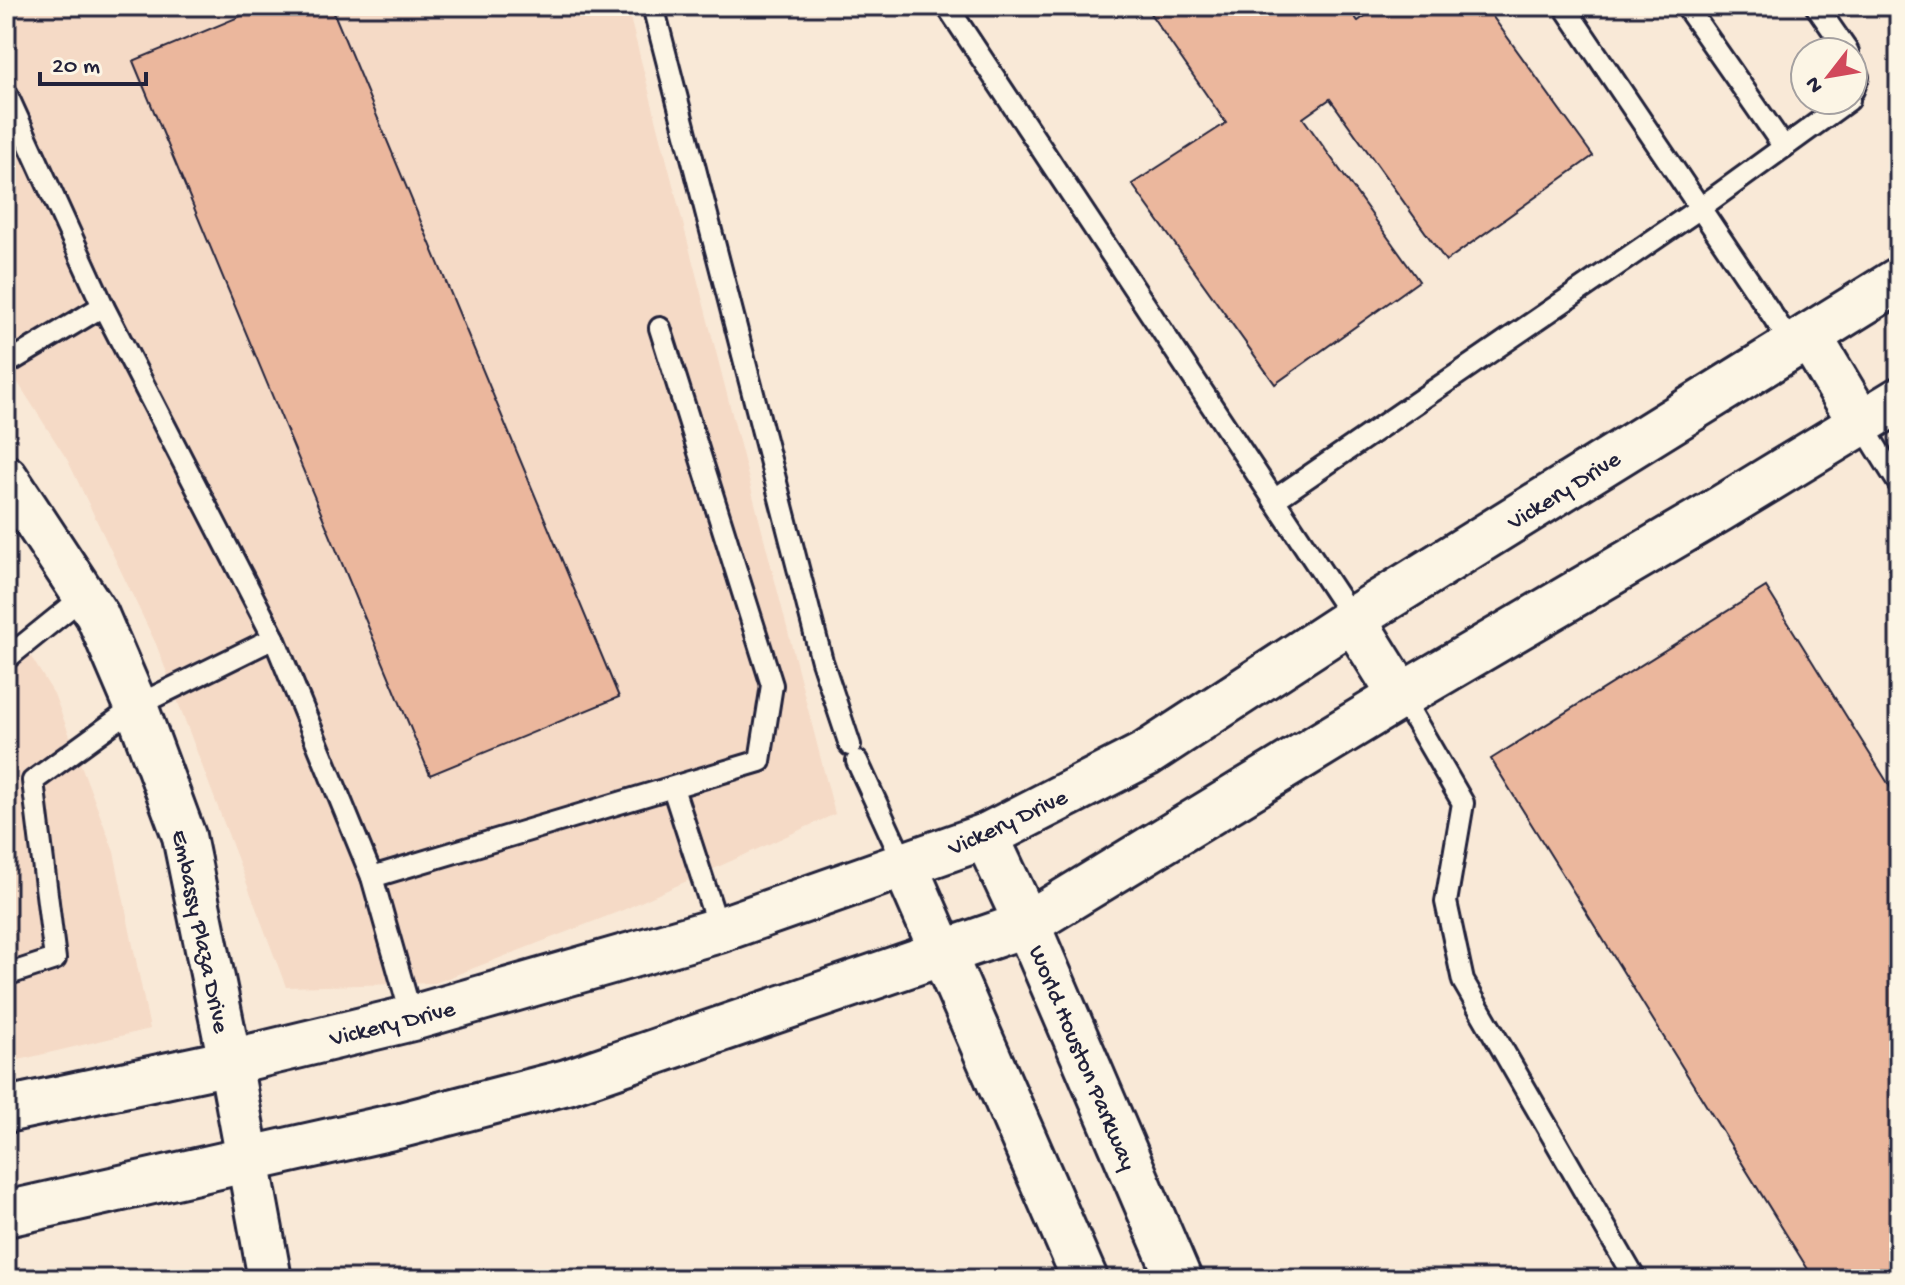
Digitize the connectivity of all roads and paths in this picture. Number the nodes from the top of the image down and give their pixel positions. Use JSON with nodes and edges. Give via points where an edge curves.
{"nodes":[{"id":1,"x":653,"y":6,"type":"edge"},
{"id":2,"x":947,"y":6,"type":"edge"},
{"id":3,"x":1564,"y":6,"type":"edge"},
{"id":4,"x":1686,"y":6,"type":"edge"},
{"id":5,"x":1816,"y":6,"type":"edge"},
{"id":6,"x":1837,"y":36,"type":"edge"},
{"id":7,"x":6,"y":93,"type":"edge"},
{"id":8,"x":1827,"y":116,"type":"edge"},
{"id":9,"x":1784,"y":147,"type":"junction"},
{"id":10,"x":1700,"y":208,"type":"junction"},
{"id":11,"x":1899,"y":280,"type":"edge"},
{"id":12,"x":103,"y":306,"type":"junction"},
{"id":13,"x":660,"y":328,"type":"dead end"},
{"id":14,"x":1801,"y":341,"type":"junction"},
{"id":15,"x":6,"y":364,"type":"edge"},
{"id":16,"x":1899,"y":400,"type":"edge"},
{"id":17,"x":1861,"y":423,"type":"junction"},
{"id":18,"x":6,"y":477,"type":"edge"},
{"id":19,"x":1899,"y":484,"type":"edge"},
{"id":20,"x":1274,"y":500,"type":"junction"},
{"id":21,"x":84,"y":596,"type":"junction"},
{"id":22,"x":1353,"y":619,"type":"junction"},
{"id":23,"x":274,"y":638,"type":"junction"},
{"id":24,"x":6,"y":659,"type":"edge"},
{"id":25,"x":1401,"y":696,"type":"junction"},
{"id":26,"x":136,"y":706,"type":"junction"},
{"id":27,"x":673,"y":788,"type":"junction"},
{"id":28,"x":986,"y":836,"type":"junction"},
{"id":29,"x":905,"y":866,"type":"junction"},
{"id":30,"x":372,"y":877,"type":"junction"},
{"id":31,"x":1027,"y":924,"type":"junction"},
{"id":32,"x":719,"y":930,"type":"junction"},
{"id":33,"x":943,"y":954,"type":"junction"},
{"id":34,"x":6,"y":975,"type":"edge"},
{"id":35,"x":412,"y":1018,"type":"junction"},
{"id":36,"x":230,"y":1062,"type":"junction"},
{"id":37,"x":6,"y":1110,"type":"edge"},
{"id":38,"x":247,"y":1158,"type":"junction"},
{"id":39,"x":6,"y":1214,"type":"edge"},
{"id":40,"x":270,"y":1279,"type":"edge"},
{"id":41,"x":1085,"y":1279,"type":"edge"},
{"id":42,"x":1179,"y":1279,"type":"edge"},
{"id":43,"x":1635,"y":1279,"type":"edge"}],
"edges":[{"from":1,"to":29,"type":"lane","via":[[822,661],[854,753]]},
{"from":2,"to":20,"type":"lane"},
{"from":3,"to":10,"type":"lane"},
{"from":4,"to":9,"type":"lane"},
{"from":5,"to":6,"type":"lane"},
{"from":7,"to":12,"type":"lane"},
{"from":8,"to":9,"type":"lane"},
{"from":9,"to":10,"type":"lane"},
{"from":10,"to":14,"type":"lane"},
{"from":10,"to":20,"type":"lane"},
{"from":11,"to":14,"type":"main road","name":"Vickery Drive"},
{"from":12,"to":15,"type":"lane"},
{"from":12,"to":23,"type":"lane"},
{"from":13,"to":27,"type":"lane","via":[[772,685],[760,761]]},
{"from":14,"to":17,"type":"main road"},
{"from":14,"to":22,"type":"main road","name":"Vickery Drive"},
{"from":16,"to":17,"type":"main road"},
{"from":17,"to":19,"type":"lane"},
{"from":17,"to":25,"type":"main road"},
{"from":18,"to":21,"type":"street","name":"Embassy Plaza Drive"},
{"from":20,"to":22,"type":"lane"},
{"from":21,"to":24,"type":"lane"},
{"from":21,"to":26,"type":"street","name":"Embassy Plaza Drive"},
{"from":22,"to":25,"type":"main road"},
{"from":22,"to":28,"type":"main road","name":"Vickery Drive","via":[[1146,754]]},
{"from":23,"to":26,"type":"lane"},
{"from":23,"to":30,"type":"lane"},
{"from":25,"to":31,"type":"main road"},
{"from":25,"to":43,"type":"lane","via":[[1463,803],[1446,902],[1463,981]]},
{"from":26,"to":34,"type":"lane","via":[[33,781],[55,959]]},
{"from":26,"to":36,"type":"street","name":"Embassy Plaza Drive","via":[[184,836]]},
{"from":27,"to":30,"type":"lane"},
{"from":27,"to":32,"type":"lane"},
{"from":28,"to":29,"type":"main road","name":"Vickery Drive"},
{"from":28,"to":31,"type":"main road","name":"World Houston Parkway"},
{"from":29,"to":32,"type":"main road","name":"Vickery Drive"},
{"from":29,"to":33,"type":"main road"},
{"from":30,"to":35,"type":"lane"},
{"from":31,"to":33,"type":"main road"},
{"from":31,"to":42,"type":"main road","name":"World Houston Parkway"},
{"from":32,"to":35,"type":"main road","name":"Vickery Drive"},
{"from":33,"to":38,"type":"main road","via":[[567,1082]]},
{"from":33,"to":41,"type":"main road"},
{"from":35,"to":36,"type":"main road","name":"Vickery Drive"},
{"from":36,"to":37,"type":"main road","name":"Vickery Drive"},
{"from":36,"to":38,"type":"street","name":"Embassy Plaza Drive"},
{"from":38,"to":39,"type":"main road"},
{"from":38,"to":40,"type":"street","name":"Embassy Plaza Drive"}]}
